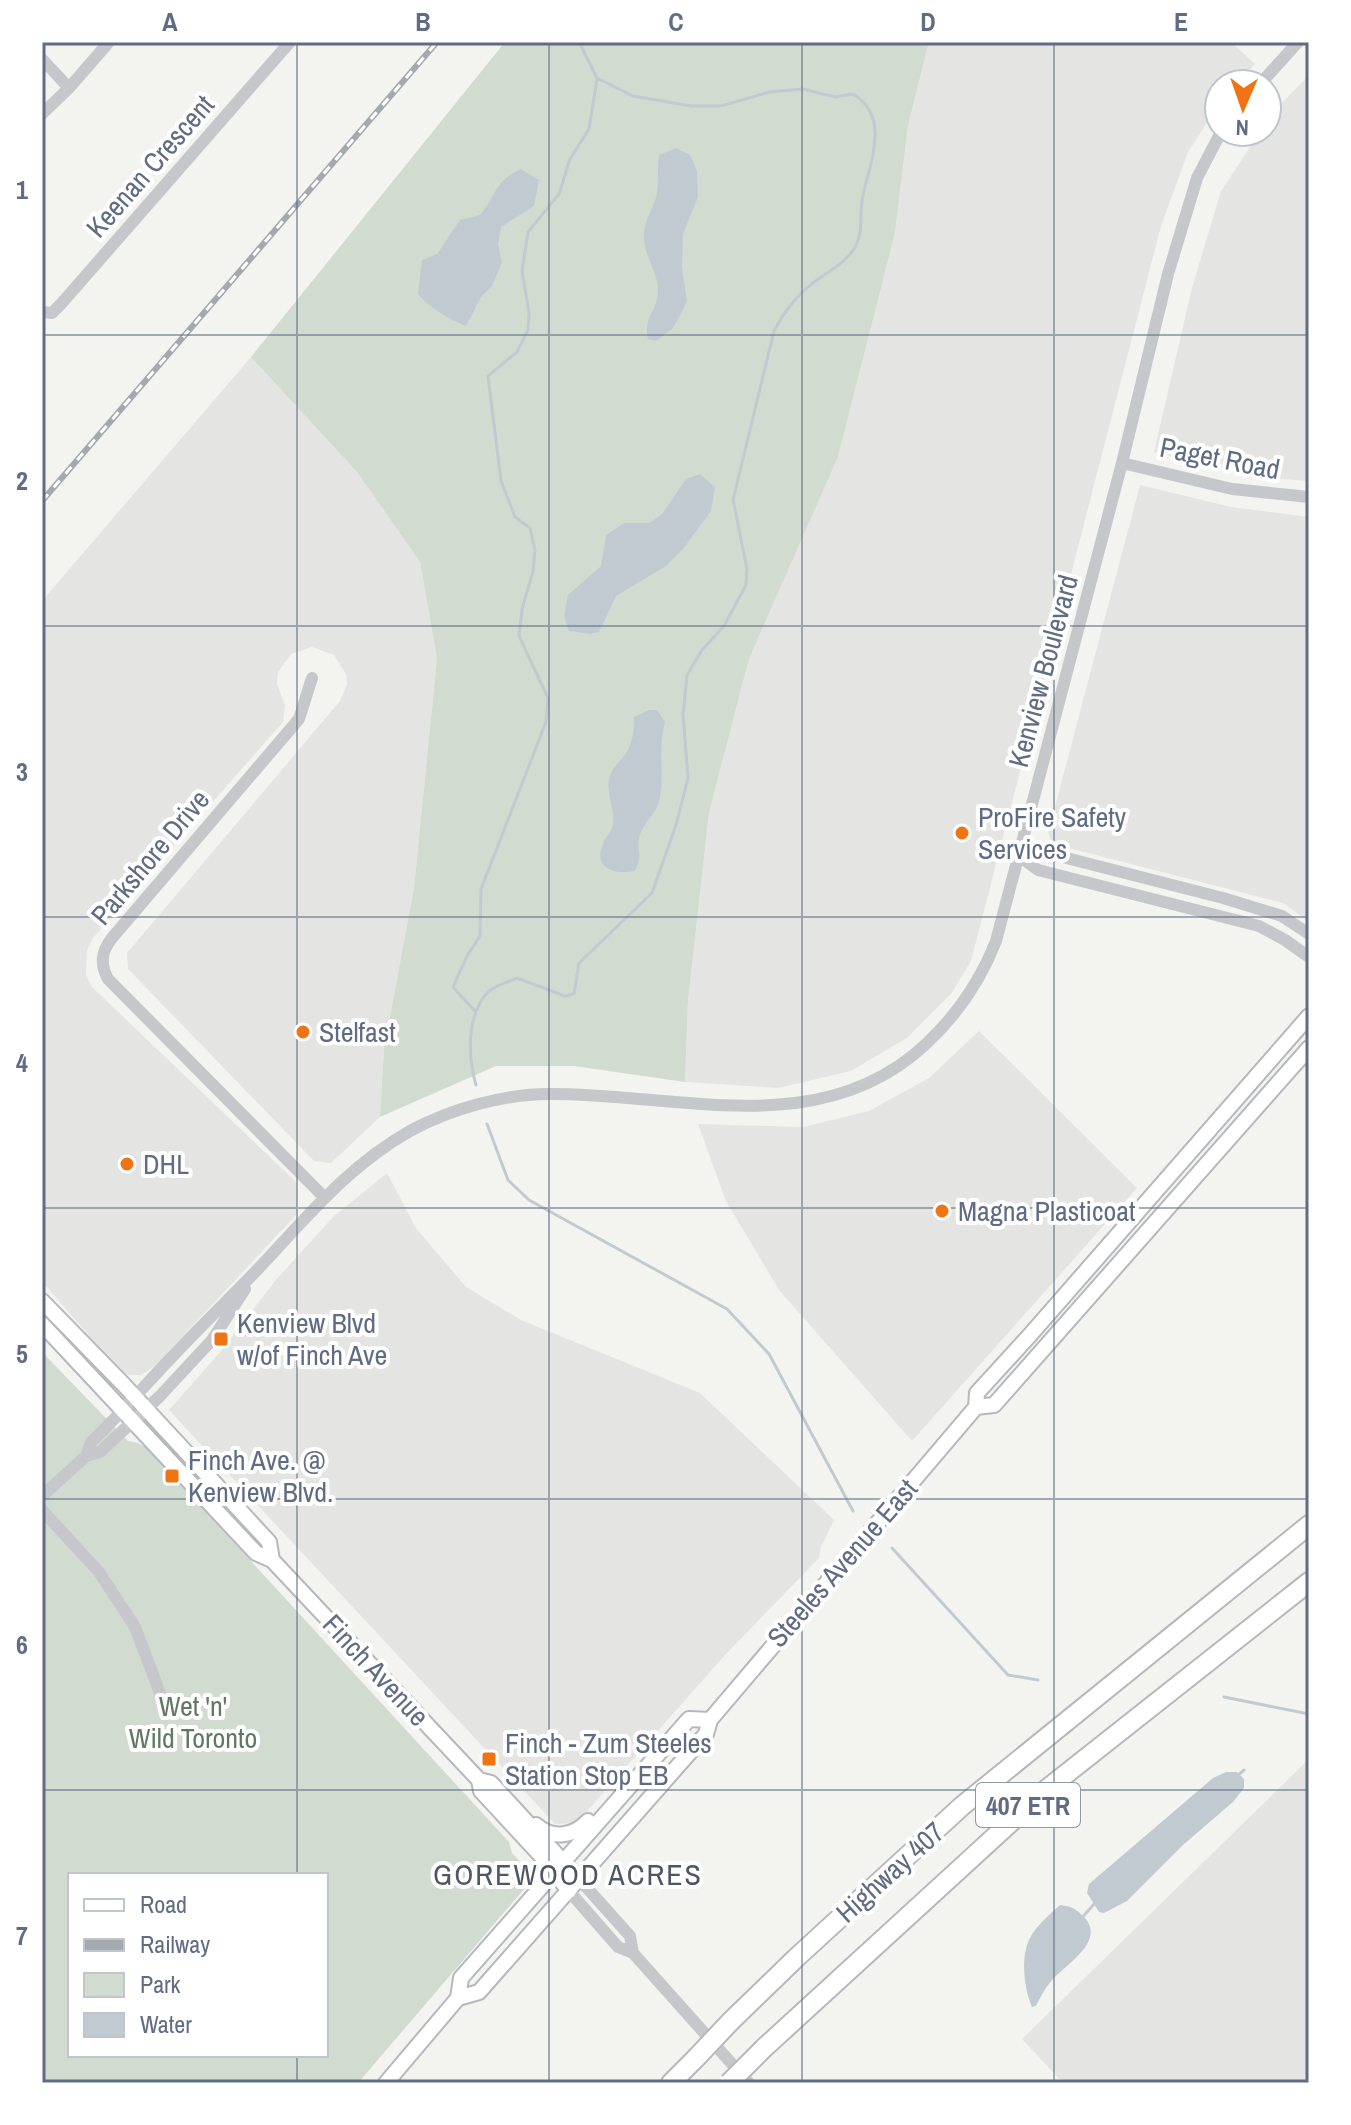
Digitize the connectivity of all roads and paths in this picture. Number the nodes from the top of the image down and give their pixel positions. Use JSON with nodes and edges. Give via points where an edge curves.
{"nodes":[{"id":1,"x":109,"y":42,"type":"edge"},
{"id":2,"x":290,"y":42,"type":"edge"},
{"id":3,"x":1298,"y":42,"type":"edge"},
{"id":4,"x":42,"y":59,"type":"edge"},
{"id":5,"x":1274,"y":68,"type":"edge"},
{"id":6,"x":69,"y":88,"type":"junction"},
{"id":7,"x":42,"y":114,"type":"edge"},
{"id":8,"x":1213,"y":148,"type":"edge"},
{"id":9,"x":42,"y":312,"type":"edge"},
{"id":10,"x":1122,"y":463,"type":"junction"},
{"id":11,"x":1309,"y":497,"type":"edge"},
{"id":12,"x":312,"y":678,"type":"dead end"},
{"id":13,"x":1019,"y":856,"type":"junction"},
{"id":14,"x":1223,"y":898,"type":"junction"},
{"id":15,"x":1219,"y":917,"type":"junction"},
{"id":16,"x":1309,"y":934,"type":"edge"},
{"id":17,"x":1309,"y":957,"type":"edge"},
{"id":18,"x":1309,"y":1016,"type":"edge"},
{"id":19,"x":1309,"y":1048,"type":"edge"},
{"id":20,"x":323,"y":1196,"type":"junction"},
{"id":21,"x":258,"y":1268,"type":"junction"},
{"id":22,"x":42,"y":1301,"type":"edge"},
{"id":23,"x":42,"y":1324,"type":"edge"},
{"id":24,"x":135,"y":1396,"type":"junction"},
{"id":25,"x":976,"y":1407,"type":"junction"},
{"id":26,"x":146,"y":1409,"type":"junction"},
{"id":27,"x":128,"y":1416,"type":"junction"},
{"id":28,"x":42,"y":1496,"type":"edge"},
{"id":29,"x":42,"y":1510,"type":"edge"},
{"id":30,"x":1309,"y":1525,"type":"edge"},
{"id":31,"x":272,"y":1560,"type":"junction"},
{"id":32,"x":1309,"y":1582,"type":"edge"},
{"id":33,"x":163,"y":1701,"type":"dead end"},
{"id":34,"x":710,"y":1720,"type":"junction"},
{"id":35,"x":485,"y":1782,"type":"junction"},
{"id":36,"x":619,"y":1797,"type":"junction"},
{"id":37,"x":558,"y":1866,"type":"junction"},
{"id":38,"x":574,"y":1885,"type":"junction"},
{"id":39,"x":458,"y":1998,"type":"junction"},
{"id":40,"x":386,"y":2083,"type":"edge"},
{"id":41,"x":671,"y":2083,"type":"edge"},
{"id":42,"x":729,"y":2083,"type":"edge"},
{"id":43,"x":749,"y":2083,"type":"edge"}],
"edges":[{"from":1,"to":6,"type":"street"},
{"from":2,"to":9,"type":"street","name":"Keenan Crescent","via":[[61,304],[52,313]]},
{"from":3,"to":5,"type":"street"},
{"from":4,"to":6,"type":"street"},
{"from":6,"to":7,"type":"street"},
{"from":8,"to":10,"type":"street","name":"Kenview Boulevard","via":[[1180,232]]},
{"from":10,"to":11,"type":"street","name":"Paget Road","via":[[1232,489]]},
{"from":10,"to":13,"type":"street","name":"Kenview Boulevard"},
{"from":12,"to":20,"type":"street","name":"Parkshore Drive","via":[[299,719],[112,938],[102,959],[108,979]]},
{"from":13,"to":14,"type":"street","via":[[1043,852]]},
{"from":13,"to":15,"type":"street","via":[[1038,870]]},
{"from":13,"to":20,"type":"street","name":"Kenview Boulevard","via":[[996,941],[972,993],[920,1050],[864,1086],[831,1098],[767,1106],[547,1093],[495,1100],[410,1131]]},
{"from":14,"to":15,"type":"street"},
{"from":14,"to":16,"type":"street","via":[[1282,916]]},
{"from":15,"to":17,"type":"street","via":[[1259,926]]},
{"from":18,"to":25,"type":"main road","name":"Steeles Avenue East","via":[[977,1393]]},
{"from":19,"to":25,"type":"main road","name":"Steeles Avenue East","via":[[994,1405]]},
{"from":20,"to":21,"type":"street","name":"Kenview Boulevard"},
{"from":21,"to":24,"type":"street","name":"Kenview Boulevard"},
{"from":21,"to":26,"type":"street","name":"Kenview Boulevard","via":[[212,1340]]},
{"from":22,"to":24,"type":"main road","name":"Finch Avenue"},
{"from":23,"to":27,"type":"main road","name":"Finch Avenue"},
{"from":24,"to":26,"type":"main road","name":"Finch Avenue"},
{"from":24,"to":27,"type":"street","name":"Kenview Boulevard"},
{"from":25,"to":34,"type":"main road","name":"Steeles Avenue East"},
{"from":26,"to":27,"type":"street","name":"Kenview Boulevard"},
{"from":26,"to":31,"type":"main road","name":"Finch Avenue","via":[[269,1542]]},
{"from":27,"to":28,"type":"street","via":[[91,1442],[86,1456]]},
{"from":27,"to":31,"type":"main road","name":"Finch Avenue","via":[[256,1553]]},
{"from":29,"to":33,"type":"street","via":[[99,1572],[135,1627]]},
{"from":30,"to":41,"type":"highway","name":"Highway 407","number":"407 ETR","bridge":true,"via":[[962,1806],[796,1958]]},
{"from":31,"to":35,"type":"main road","name":"Finch Avenue"},
{"from":32,"to":42,"type":"highway","name":"Highway 407","number":"407 ETR","bridge":true,"via":[[1047,1789]]},
{"from":34,"to":36,"type":"main road","name":"Steeles Avenue East","via":[[689,1719]]},
{"from":34,"to":38,"type":"main road","name":"Steeles Avenue East","via":[[706,1734]]},
{"from":35,"to":36,"type":"main road","via":[[499,1787],[543,1831],[556,1834],[579,1830],[604,1803]]},
{"from":35,"to":37,"type":"main road","name":"Finch Avenue"},
{"from":36,"to":37,"type":"main road","name":"Steeles Avenue East"},
{"from":37,"to":38,"type":"main road","name":"Finch Avenue"},
{"from":37,"to":39,"type":"main road","name":"Steeles Avenue East","via":[[461,1978]]},
{"from":38,"to":39,"type":"main road","name":"Steeles Avenue East","via":[[479,1992]]},
{"from":38,"to":43,"type":"street","via":[[618,1947],[633,1953]]},
{"from":39,"to":40,"type":"main road","name":"Steeles Avenue East"}]}
